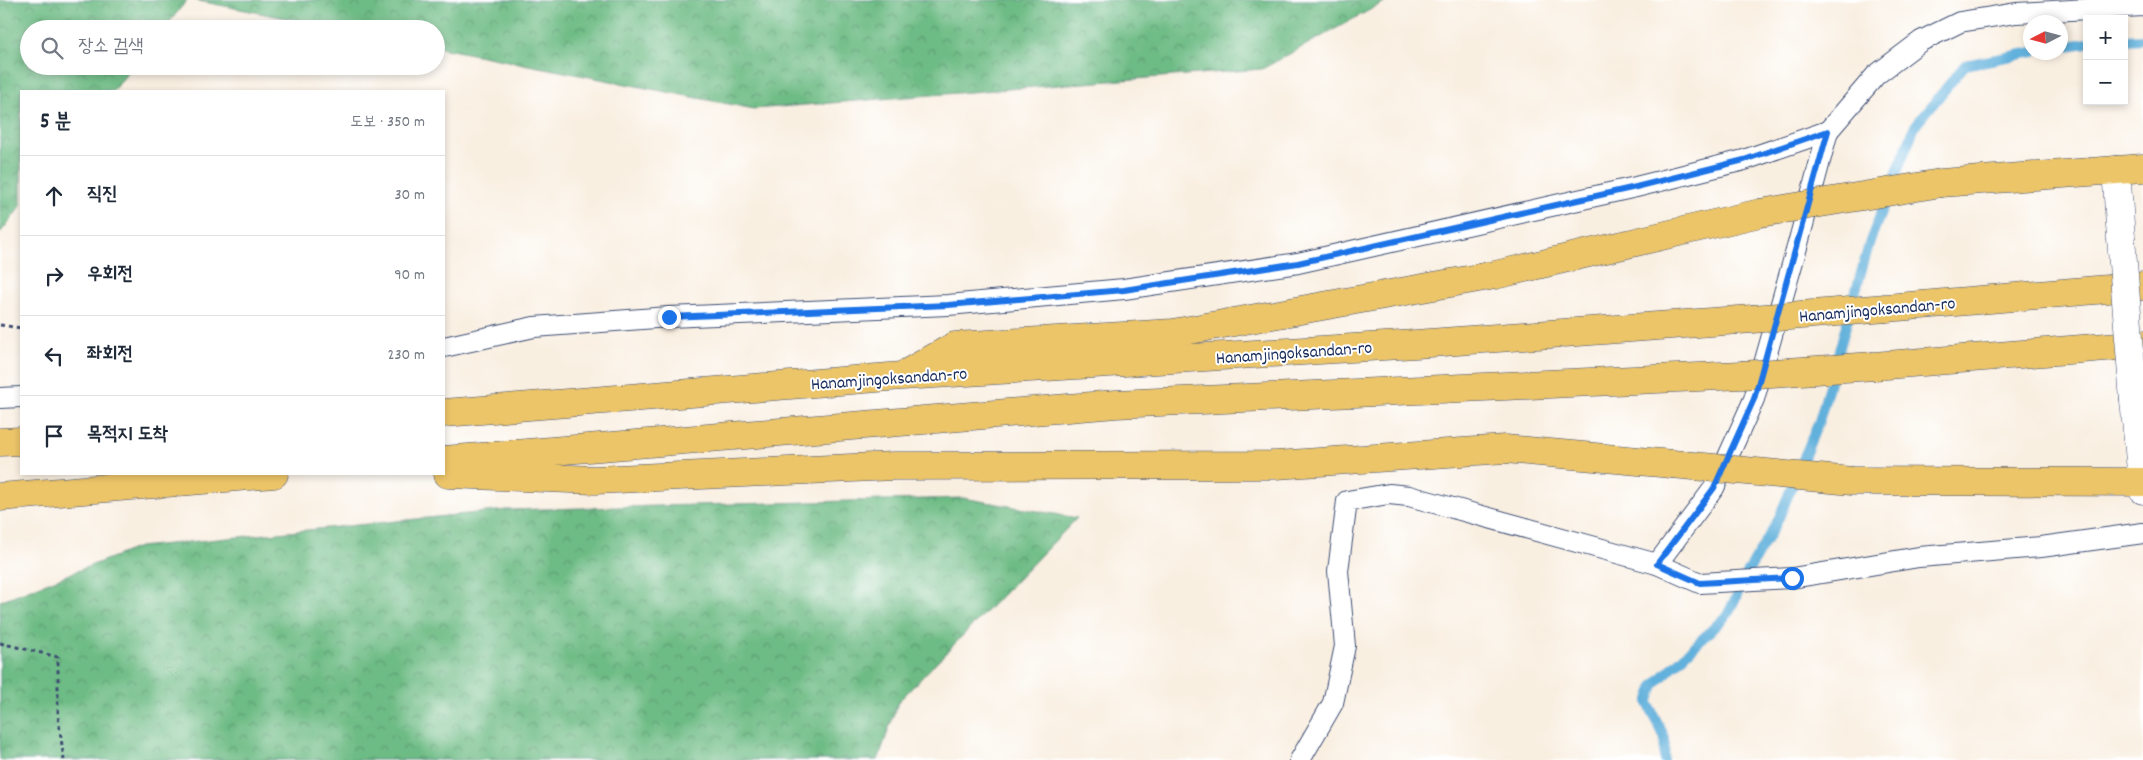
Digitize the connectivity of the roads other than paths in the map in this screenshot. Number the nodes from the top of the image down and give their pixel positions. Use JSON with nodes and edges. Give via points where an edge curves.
{"nodes":[{"id":1,"x":2143,"y":6,"type":"edge"},
{"id":2,"x":1828,"y":131,"type":"junction"},
{"id":3,"x":2143,"y":168,"type":"edge"},
{"id":4,"x":2116,"y":170,"type":"junction"},
{"id":5,"x":2143,"y":286,"type":"edge"},
{"id":6,"x":445,"y":334,"type":"edge"},
{"id":7,"x":480,"y":339,"type":"junction"},
{"id":8,"x":2143,"y":344,"type":"edge"},
{"id":9,"x":445,"y":347,"type":"edge"},
{"id":10,"x":902,"y":376,"type":"junction"},
{"id":11,"x":20,"y":397,"type":"edge"},
{"id":12,"x":0,"y":398,"type":"edge"},
{"id":13,"x":445,"y":413,"type":"edge"},
{"id":14,"x":20,"y":440,"type":"edge"},
{"id":15,"x":0,"y":442,"type":"edge"},
{"id":16,"x":445,"y":460,"type":"edge"},
{"id":17,"x":445,"y":474,"type":"edge"},
{"id":18,"x":262,"y":475,"type":"edge"},
{"id":19,"x":2142,"y":485,"type":"edge"},
{"id":20,"x":0,"y":497,"type":"edge"},
{"id":21,"x":2143,"y":533,"type":"edge"},
{"id":22,"x":1657,"y":564,"type":"junction"},
{"id":23,"x":1300,"y":760,"type":"edge"}],
"edges":[{"from":1,"to":2,"type":"lane","via":[[2016,13],[1960,22],[1922,41],[1876,75]]},
{"from":2,"to":7,"type":"lane","via":[[1744,160],[1645,185],[1279,266],[1124,290],[948,305],[669,317],[534,327]]},
{"from":2,"to":22,"type":"lane","via":[[1754,399],[1714,488]]},
{"from":3,"to":4,"type":"highway"},
{"from":4,"to":10,"type":"highway","bridge":true,"via":[[1942,183],[1760,213],[1495,274],[1173,333],[955,346]]},
{"from":4,"to":19,"type":"street","bridge":true},
{"from":5,"to":10,"type":"highway","name":"Hanamjingoksandan-ro","bridge":true,"via":[[1416,344]]},
{"from":6,"to":7,"type":"lane"},
{"from":7,"to":9,"type":"lane"},
{"from":8,"to":16,"type":"highway","bridge":true,"via":[[1742,375],[1116,404]]},
{"from":10,"to":13,"type":"highway","name":"Hanamjingoksandan-ro"},
{"from":11,"to":12,"type":"lane"},
{"from":14,"to":15,"type":"highway"},
{"from":17,"to":19,"type":"highway","bridge":true,"via":[[595,480],[894,466],[1276,465],[1505,449],[1852,481]]},
{"from":18,"to":20,"type":"highway"},
{"from":21,"to":22,"type":"lane","via":[[2041,547],[1919,557],[1792,578],[1700,583]]},
{"from":22,"to":23,"type":"lane","via":[[1409,496],[1389,494],[1347,501],[1338,572],[1345,646],[1333,703]]}]}
